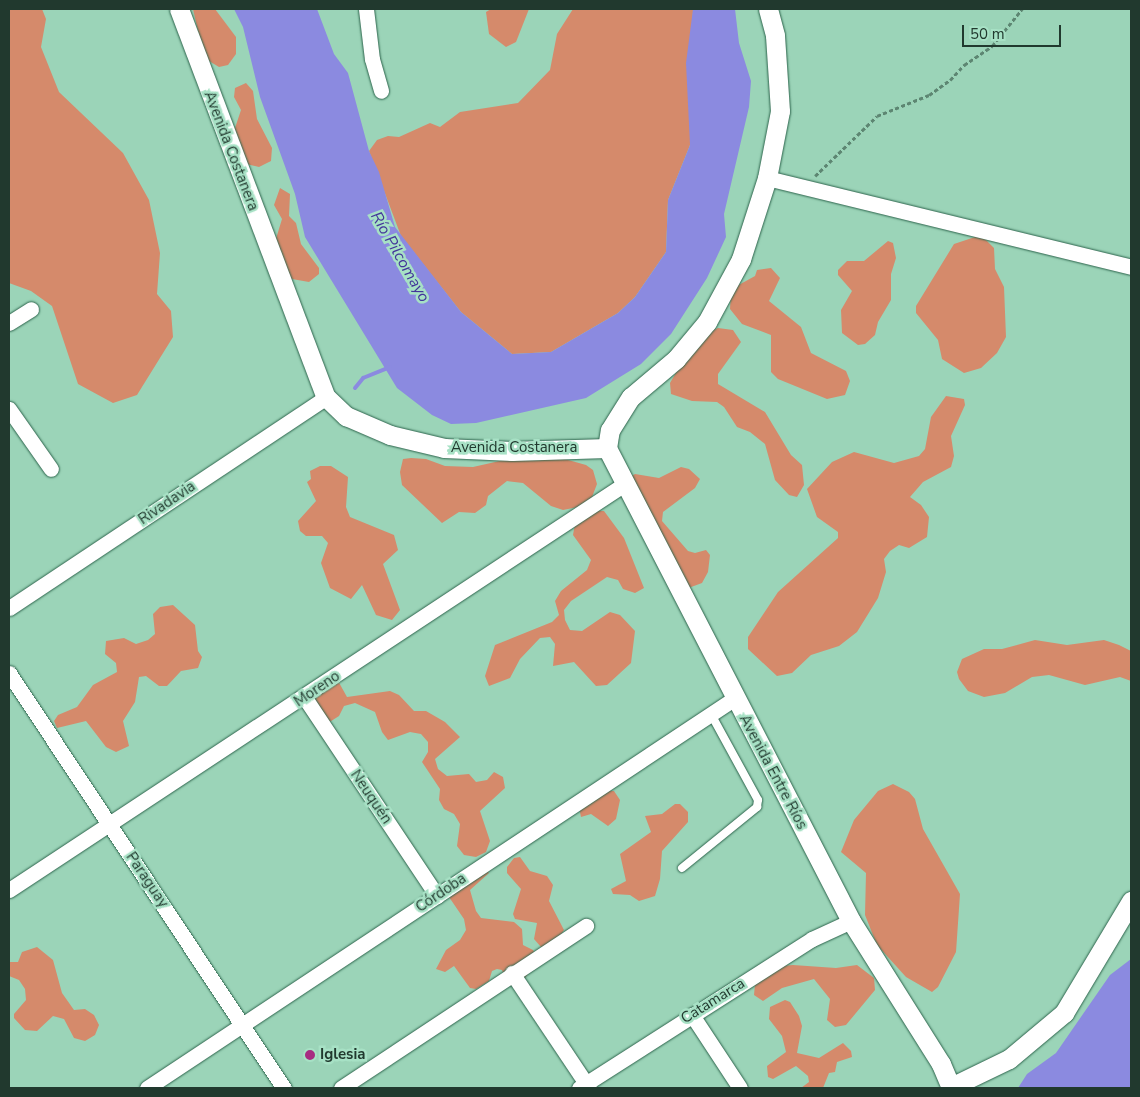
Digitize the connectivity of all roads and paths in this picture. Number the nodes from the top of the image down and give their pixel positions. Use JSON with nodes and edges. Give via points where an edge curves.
{"nodes":[{"id":1,"x":179,"y":9,"type":"edge"},
{"id":2,"x":366,"y":9,"type":"edge"},
{"id":3,"x":768,"y":9,"type":"edge"},
{"id":4,"x":1022,"y":9,"type":"edge"},
{"id":5,"x":381,"y":91,"type":"dead end"},
{"id":6,"x":767,"y":178,"type":"junction"},
{"id":7,"x":804,"y":186,"type":"junction"},
{"id":8,"x":1131,"y":267,"type":"edge"},
{"id":9,"x":31,"y":309,"type":"dead end"},
{"id":10,"x":9,"y":323,"type":"edge"},
{"id":11,"x":326,"y":397,"type":"junction"},
{"id":12,"x":9,"y":409,"type":"edge"},
{"id":13,"x":607,"y":448,"type":"junction"},
{"id":14,"x":51,"y":469,"type":"dead end"},
{"id":15,"x":624,"y":485,"type":"junction"},
{"id":16,"x":9,"y":608,"type":"edge"},
{"id":17,"x":9,"y":673,"type":"edge"},
{"id":18,"x":305,"y":698,"type":"junction"},
{"id":19,"x":735,"y":698,"type":"junction"},
{"id":20,"x":711,"y":714,"type":"junction"},
{"id":21,"x":110,"y":826,"type":"junction"},
{"id":22,"x":682,"y":868,"type":"dead end"},
{"id":23,"x":9,"y":890,"type":"edge"},
{"id":24,"x":437,"y":896,"type":"junction"},
{"id":25,"x":1131,"y":901,"type":"edge"},
{"id":26,"x":851,"y":921,"type":"junction"},
{"id":27,"x":586,"y":926,"type":"dead end"},
{"id":28,"x":512,"y":973,"type":"junction"},
{"id":29,"x":692,"y":1015,"type":"junction"},
{"id":30,"x":242,"y":1025,"type":"junction"},
{"id":31,"x":585,"y":1087,"type":"edge"},
{"id":32,"x":148,"y":1088,"type":"edge"},
{"id":33,"x":284,"y":1088,"type":"edge"},
{"id":34,"x":341,"y":1088,"type":"edge"},
{"id":35,"x":740,"y":1088,"type":"edge"},
{"id":36,"x":951,"y":1088,"type":"edge"}],
"edges":[{"from":1,"to":11,"type":"street","name":"Avenida Costanera"},
{"from":2,"to":5,"type":"street","via":[[372,59]]},
{"from":3,"to":6,"type":"street","via":[[775,34],[780,111]]},
{"from":4,"to":7,"type":"path","via":[[992,46],[929,95],[877,116]]},
{"from":6,"to":7,"type":"street"},
{"from":6,"to":13,"type":"street","via":[[741,259],[707,322],[676,359],[631,397],[610,430]]},
{"from":7,"to":8,"type":"street"},
{"from":9,"to":10,"type":"street"},
{"from":11,"to":13,"type":"street","name":"Avenida Costanera","via":[[355,420],[390,435],[444,448]]},
{"from":11,"to":16,"type":"street","name":"Rivadavia"},
{"from":12,"to":14,"type":"street"},
{"from":13,"to":15,"type":"street","name":"Avenida Entre Ríos"},
{"from":15,"to":18,"type":"street","name":"Moreno"},
{"from":15,"to":19,"type":"street","name":"Avenida Entre Ríos"},
{"from":17,"to":21,"type":"street","name":"Paraguay"},
{"from":18,"to":21,"type":"street","name":"Moreno"},
{"from":18,"to":24,"type":"street","name":"Neuquén"},
{"from":19,"to":20,"type":"street","name":"Córdoba"},
{"from":19,"to":26,"type":"street","name":"Avenida Entre Ríos"},
{"from":20,"to":22,"type":"lane","via":[[758,800],[757,807]]},
{"from":20,"to":24,"type":"street","name":"Córdoba"},
{"from":21,"to":23,"type":"street","name":"Moreno"},
{"from":21,"to":30,"type":"street","name":"Paraguay"},
{"from":24,"to":30,"type":"street","name":"Córdoba"},
{"from":25,"to":36,"type":"street","via":[[1064,1013],[1009,1059]]},
{"from":26,"to":29,"type":"street","name":"Catamarca","via":[[812,939]]},
{"from":26,"to":36,"type":"street","name":"Avenida Entre Ríos","via":[[941,1064]]},
{"from":27,"to":28,"type":"street"},
{"from":28,"to":31,"type":"street"},
{"from":28,"to":34,"type":"street"},
{"from":29,"to":31,"type":"street","name":"Catamarca"},
{"from":29,"to":35,"type":"street"},
{"from":30,"to":32,"type":"street","name":"Córdoba"},
{"from":30,"to":33,"type":"street","name":"Paraguay"}]}
